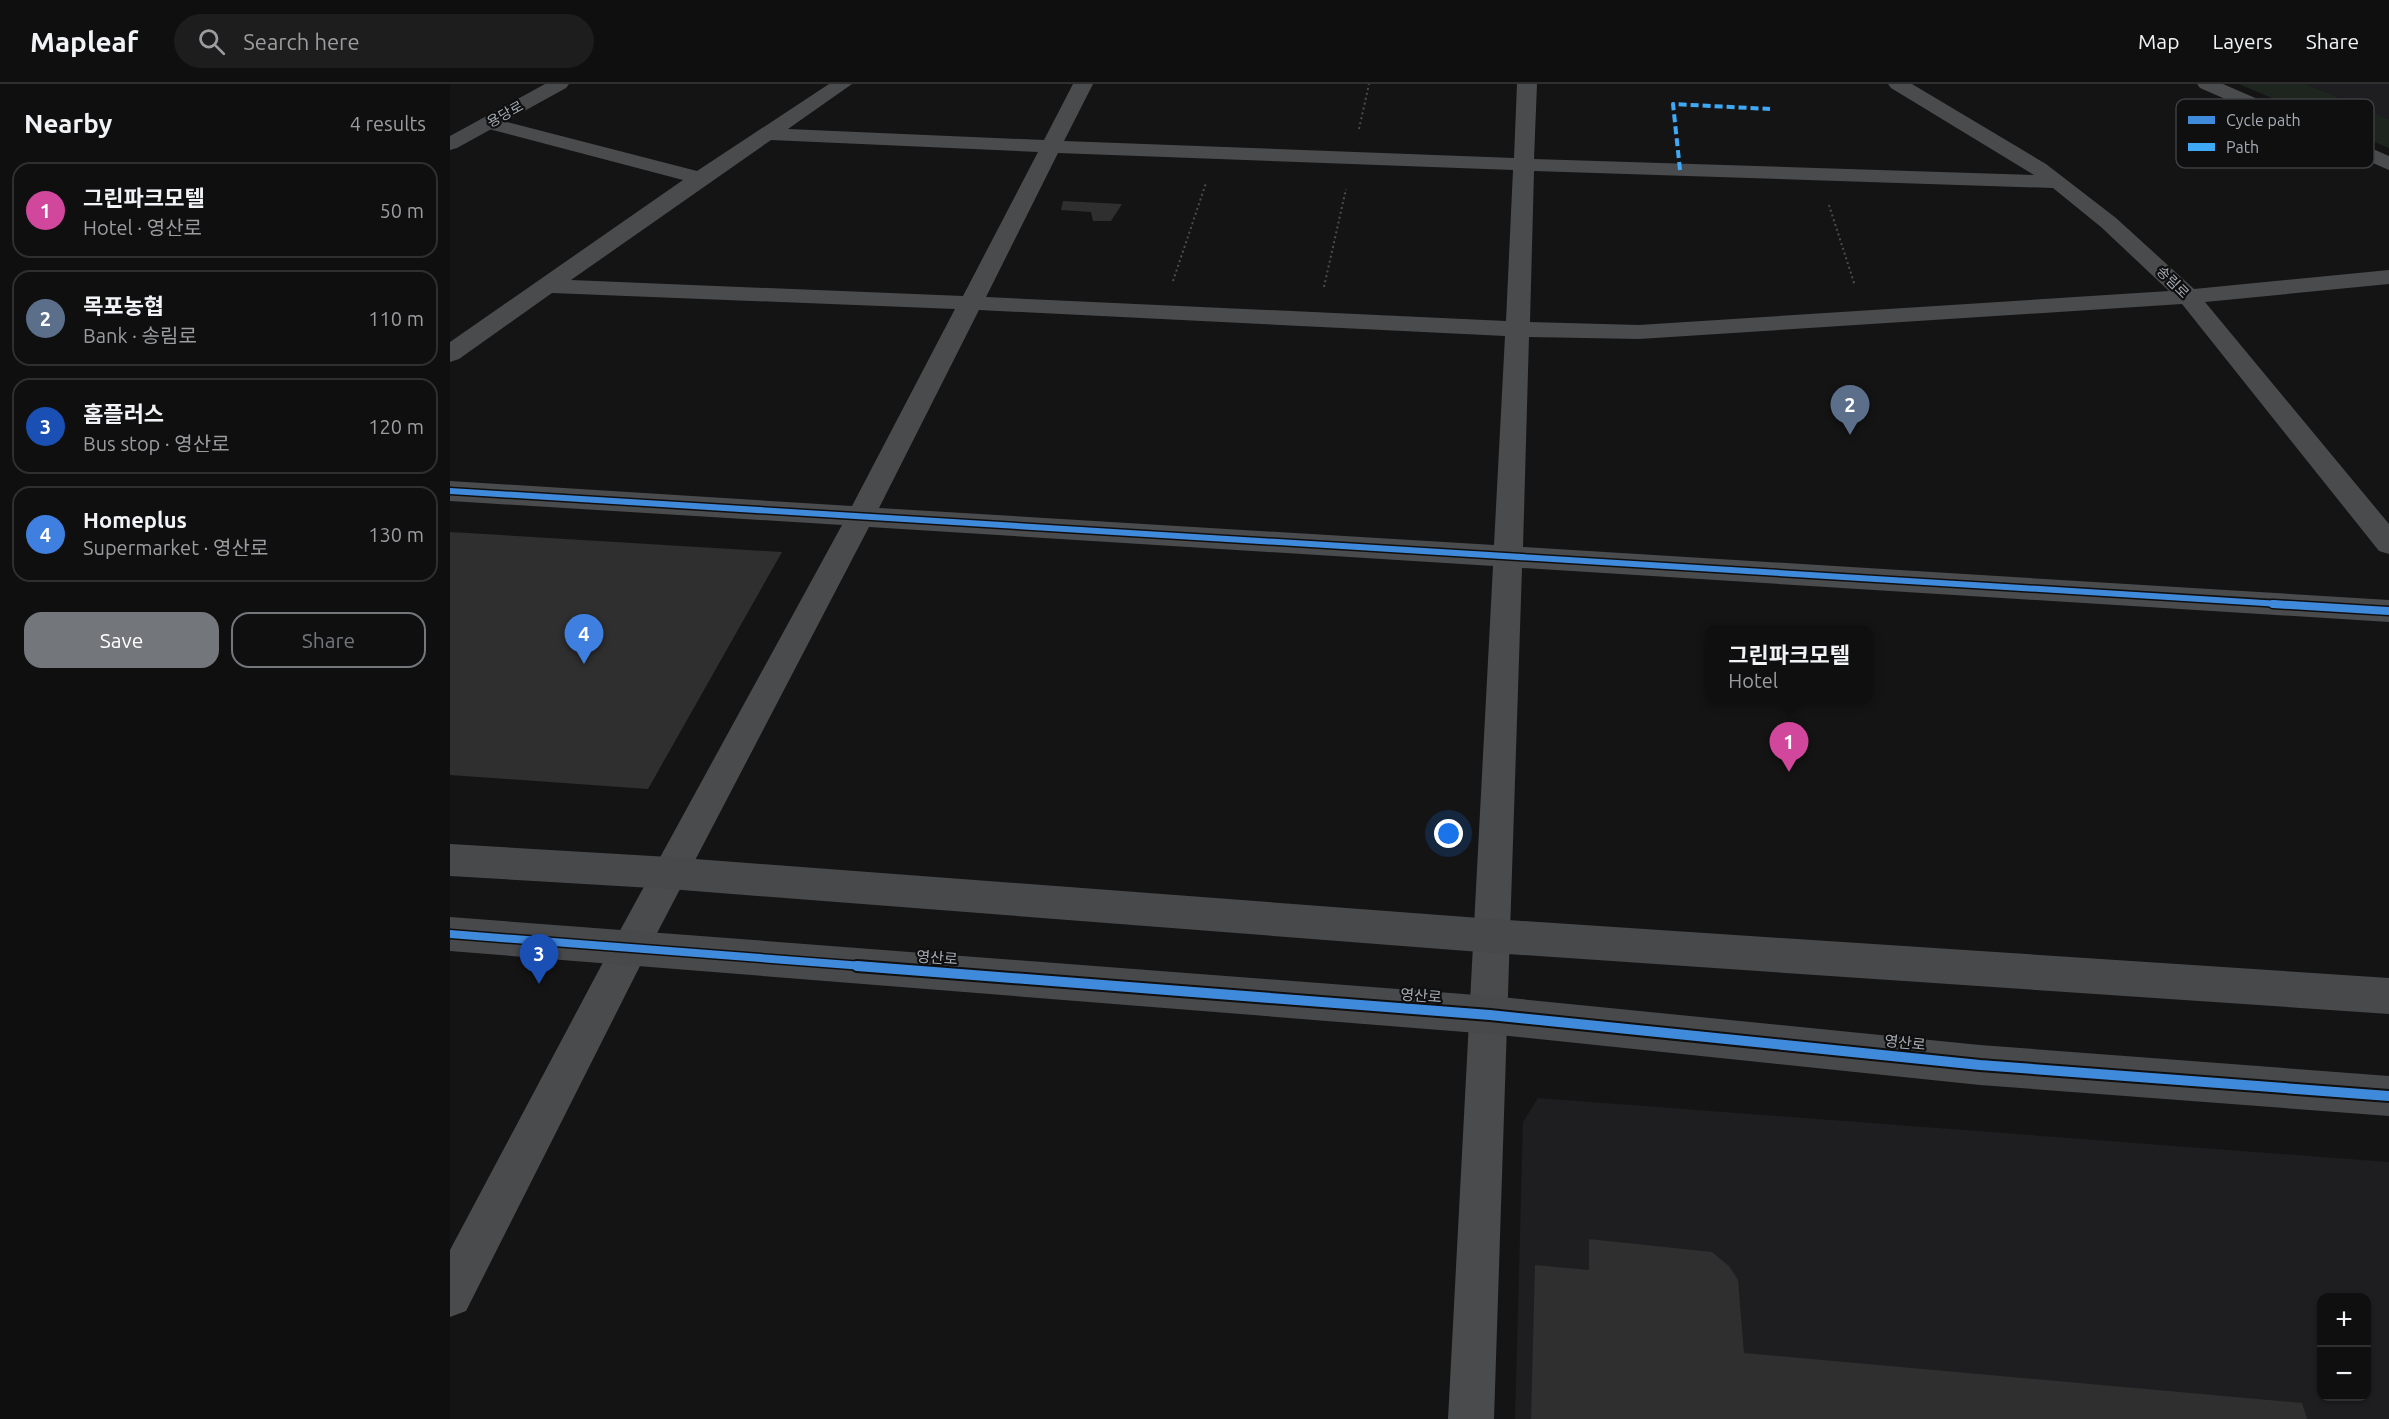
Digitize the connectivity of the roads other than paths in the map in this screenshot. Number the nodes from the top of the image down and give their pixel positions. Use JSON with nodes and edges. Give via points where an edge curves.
{"nodes":[{"id":1,"x":559,"y":84,"type":"edge"},
{"id":2,"x":842,"y":84,"type":"edge"},
{"id":3,"x":1083,"y":84,"type":"edge"},
{"id":4,"x":1527,"y":84,"type":"edge"},
{"id":5,"x":1898,"y":84,"type":"edge"},
{"id":6,"x":2207,"y":84,"type":"edge"},
{"id":7,"x":2241,"y":99,"type":"edge"},
{"id":8,"x":488,"y":123,"type":"junction"},
{"id":9,"x":765,"y":134,"type":"junction"},
{"id":10,"x":450,"y":144,"type":"edge"},
{"id":11,"x":1050,"y":145,"type":"junction"},
{"id":12,"x":2374,"y":157,"type":"edge"},
{"id":13,"x":2389,"y":164,"type":"edge"},
{"id":14,"x":1523,"y":165,"type":"junction"},
{"id":15,"x":700,"y":178,"type":"junction"},
{"id":16,"x":2057,"y":182,"type":"junction"},
{"id":17,"x":2389,"y":277,"type":"edge"},
{"id":18,"x":548,"y":286,"type":"junction"},
{"id":19,"x":2188,"y":297,"type":"junction"},
{"id":20,"x":971,"y":303,"type":"junction"},
{"id":21,"x":1517,"y":329,"type":"junction"},
{"id":22,"x":450,"y":354,"type":"edge"},
{"id":23,"x":450,"y":491,"type":"edge"},
{"id":24,"x":861,"y":516,"type":"junction"},
{"id":25,"x":2389,"y":544,"type":"edge"},
{"id":26,"x":1507,"y":557,"type":"junction"},
{"id":27,"x":2389,"y":611,"type":"edge"},
{"id":28,"x":450,"y":860,"type":"edge"},
{"id":29,"x":669,"y":873,"type":"junction"},
{"id":30,"x":450,"y":934,"type":"edge"},
{"id":31,"x":1493,"y":936,"type":"junction"},
{"id":32,"x":630,"y":948,"type":"junction"},
{"id":33,"x":2389,"y":996,"type":"edge"},
{"id":34,"x":1490,"y":1015,"type":"junction"},
{"id":35,"x":2389,"y":1096,"type":"edge"},
{"id":36,"x":450,"y":1295,"type":"edge"},
{"id":37,"x":1471,"y":1419,"type":"edge"}],
"edges":[{"from":1,"to":8,"type":"street","name":"용당로"},
{"from":2,"to":9,"type":"street"},
{"from":3,"to":11,"type":"street"},
{"from":4,"to":14,"type":"street"},
{"from":5,"to":16,"type":"street","name":"송림로","via":[[1972,125]]},
{"from":6,"to":7,"type":"street"},
{"from":8,"to":10,"type":"street","name":"용당로"},
{"from":8,"to":15,"type":"street"},
{"from":9,"to":11,"type":"street"},
{"from":9,"to":15,"type":"street"},
{"from":11,"to":14,"type":"street"},
{"from":11,"to":20,"type":"street"},
{"from":12,"to":13,"type":"street"},
{"from":14,"to":16,"type":"street"},
{"from":14,"to":21,"type":"street"},
{"from":15,"to":18,"type":"street"},
{"from":16,"to":19,"type":"street","name":"송림로","via":[[2127,238]]},
{"from":17,"to":19,"type":"street"},
{"from":18,"to":20,"type":"street"},
{"from":18,"to":22,"type":"street"},
{"from":19,"to":21,"type":"street","via":[[1639,332]]},
{"from":19,"to":25,"type":"street","name":"송림로"},
{"from":20,"to":21,"type":"street"},
{"from":20,"to":24,"type":"street"},
{"from":21,"to":26,"type":"street"},
{"from":23,"to":24,"type":"street"},
{"from":24,"to":26,"type":"street"},
{"from":24,"to":29,"type":"street"},
{"from":26,"to":27,"type":"street"},
{"from":26,"to":31,"type":"street"},
{"from":28,"to":29,"type":"street"},
{"from":29,"to":31,"type":"street"},
{"from":29,"to":32,"type":"street"},
{"from":30,"to":32,"type":"street","name":"영산로"},
{"from":31,"to":33,"type":"street"},
{"from":31,"to":34,"type":"street"},
{"from":32,"to":34,"type":"street","name":"영산로"},
{"from":32,"to":36,"type":"street"},
{"from":34,"to":35,"type":"street","name":"영산로","via":[[1980,1065]]},
{"from":34,"to":37,"type":"street"}]}
